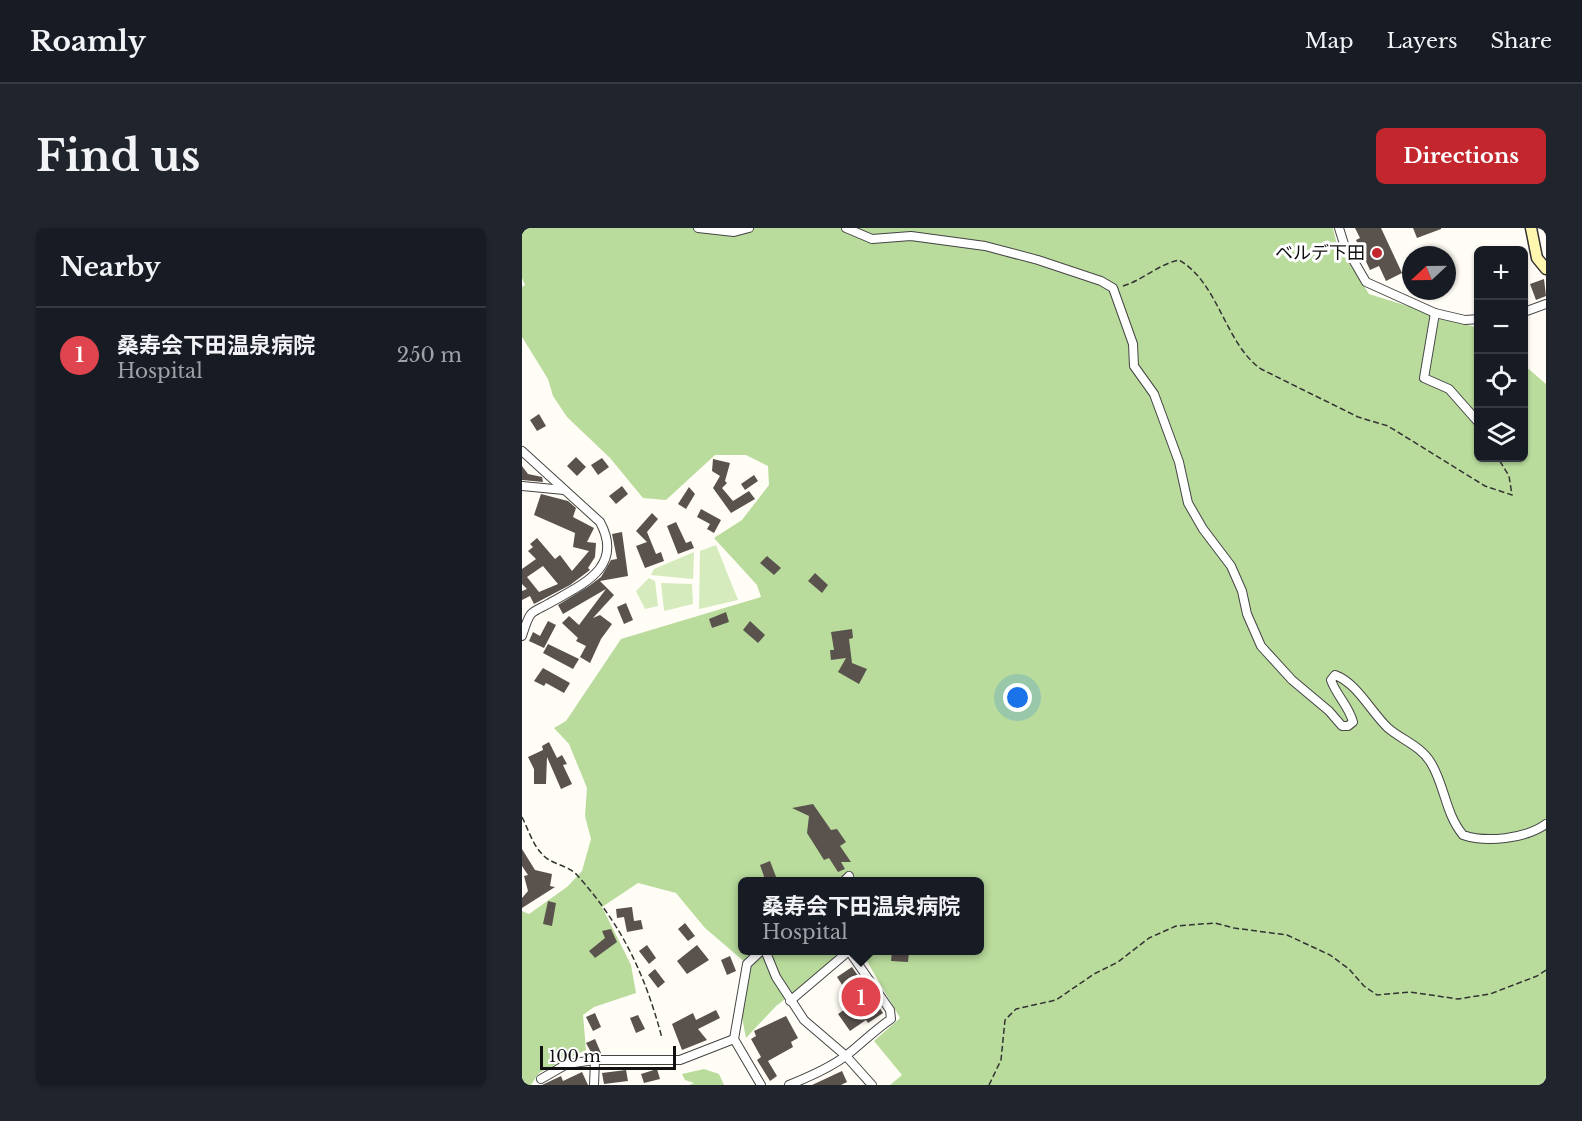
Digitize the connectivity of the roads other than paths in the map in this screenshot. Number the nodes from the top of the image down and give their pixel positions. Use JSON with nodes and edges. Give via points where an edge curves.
{"nodes":[{"id":1,"x":698,"y":228,"type":"edge"},
{"id":2,"x":749,"y":228,"type":"edge"},
{"id":3,"x":846,"y":228,"type":"edge"},
{"id":4,"x":1339,"y":228,"type":"edge"},
{"id":5,"x":1531,"y":228,"type":"edge"},
{"id":6,"x":1546,"y":269,"type":"edge"},
{"id":7,"x":1546,"y":304,"type":"edge"},
{"id":8,"x":1528,"y":311,"type":"edge"},
{"id":9,"x":1436,"y":313,"type":"junction"},
{"id":10,"x":1474,"y":318,"type":"edge"},
{"id":11,"x":1474,"y":417,"type":"edge"},
{"id":12,"x":522,"y":451,"type":"edge"},
{"id":13,"x":522,"y":486,"type":"edge"},
{"id":14,"x":564,"y":490,"type":"junction"},
{"id":15,"x":522,"y":636,"type":"edge"},
{"id":16,"x":1546,"y":824,"type":"edge"},
{"id":17,"x":759,"y":955,"type":"edge"},
{"id":18,"x":766,"y":955,"type":"edge"},
{"id":19,"x":845,"y":955,"type":"edge"},
{"id":20,"x":853,"y":955,"type":"edge"},
{"id":21,"x":790,"y":1001,"type":"junction"},
{"id":22,"x":734,"y":1039,"type":"junction"},
{"id":23,"x":846,"y":1056,"type":"junction"},
{"id":24,"x":595,"y":1060,"type":"junction"},
{"id":25,"x":541,"y":1079,"type":"dead end"},
{"id":26,"x":594,"y":1085,"type":"edge"},
{"id":27,"x":761,"y":1085,"type":"edge"},
{"id":28,"x":789,"y":1085,"type":"edge"},
{"id":29,"x":872,"y":1085,"type":"edge"}],
"edges":[{"from":1,"to":2,"type":"street","via":[[734,232]]},
{"from":3,"to":16,"type":"street","via":[[872,239],[911,236],[985,246],[1048,263],[1113,288],[1133,344],[1134,366],[1154,394],[1179,462],[1188,503],[1231,566],[1261,646],[1275,664],[1342,726],[1353,722],[1351,713],[1335,693],[1331,680],[1335,675],[1350,684],[1390,730],[1418,748],[1431,762],[1448,810],[1463,835],[1473,839],[1519,836]]},
{"from":4,"to":9,"type":"street","via":[[1366,282]]},
{"from":5,"to":6,"type":"main road","via":[[1537,258]]},
{"from":7,"to":8,"type":"street"},
{"from":9,"to":10,"type":"street"},
{"from":9,"to":11,"type":"street","via":[[1424,378],[1449,389]]},
{"from":12,"to":14,"type":"street"},
{"from":13,"to":14,"type":"street"},
{"from":14,"to":15,"type":"street","via":[[600,522],[608,535],[609,555],[585,583],[532,614]]},
{"from":17,"to":22,"type":"street","via":[[747,964]]},
{"from":18,"to":21,"type":"street"},
{"from":19,"to":21,"type":"street"},
{"from":20,"to":23,"type":"street","via":[[890,1010],[891,1019]]},
{"from":21,"to":23,"type":"street","via":[[804,1020]]},
{"from":22,"to":24,"type":"street","via":[[680,1059]]},
{"from":22,"to":27,"type":"street"},
{"from":23,"to":28,"type":"street"},
{"from":23,"to":29,"type":"street"},
{"from":24,"to":25,"type":"street","via":[[567,1064]]},
{"from":24,"to":26,"type":"street"}]}
